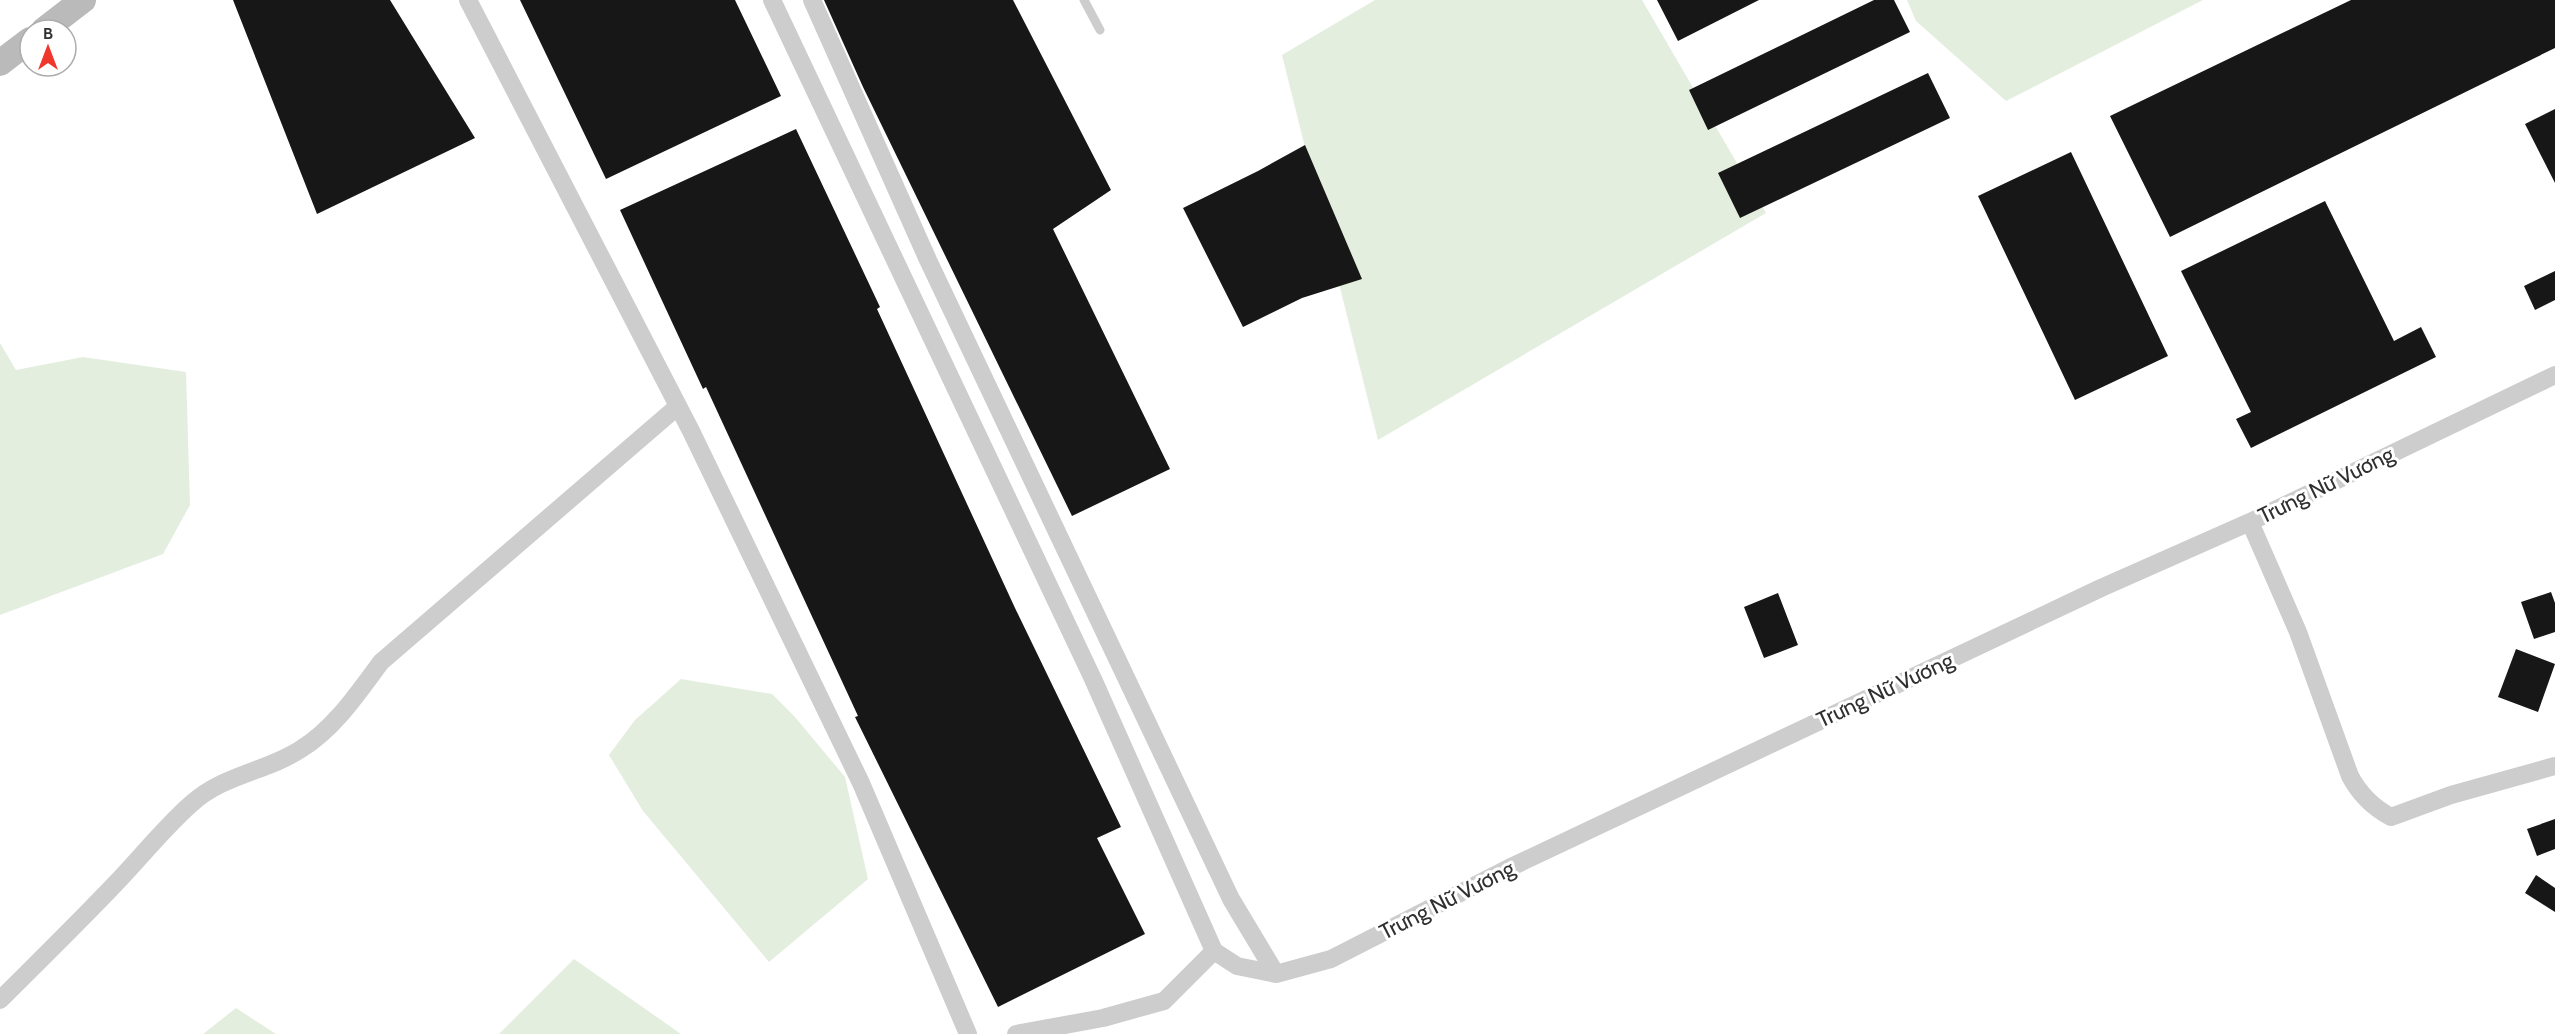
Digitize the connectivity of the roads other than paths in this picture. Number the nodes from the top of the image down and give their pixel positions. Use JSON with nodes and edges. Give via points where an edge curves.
{"nodes":[{"id":1,"x":83,"y":0,"type":"edge"},
{"id":2,"x":468,"y":0,"type":"edge"},
{"id":3,"x":772,"y":0,"type":"edge"},
{"id":4,"x":812,"y":0,"type":"edge"},
{"id":5,"x":1084,"y":0,"type":"edge"},
{"id":6,"x":60,"y":18,"type":"edge"},
{"id":7,"x":1100,"y":30,"type":"dead end"},
{"id":8,"x":18,"y":49,"type":"edge"},
{"id":9,"x":0,"y":63,"type":"edge"},
{"id":10,"x":2555,"y":375,"type":"edge"},
{"id":11,"x":677,"y":407,"type":"junction"},
{"id":12,"x":2250,"y":522,"type":"junction"},
{"id":13,"x":2555,"y":766,"type":"edge"},
{"id":14,"x":1214,"y":951,"type":"junction"},
{"id":15,"x":1276,"y":974,"type":"junction"},
{"id":16,"x":0,"y":1000,"type":"edge"},
{"id":17,"x":968,"y":1034,"type":"edge"},
{"id":18,"x":1016,"y":1034,"type":"edge"}],
"edges":[{"from":1,"to":6,"type":"main road"},
{"from":2,"to":11,"type":"street"},
{"from":3,"to":14,"type":"street","via":[[1093,679]]},
{"from":4,"to":15,"type":"street","via":[[928,260],[1231,899]]},
{"from":5,"to":7,"type":"lane"},
{"from":8,"to":9,"type":"main road"},
{"from":10,"to":12,"type":"street","name":"Trưng Nữ Vương"},
{"from":11,"to":16,"type":"street","via":[[381,662],[321,734],[286,758],[233,777],[191,804]]},
{"from":11,"to":17,"type":"street","via":[[861,783]]},
{"from":12,"to":13,"type":"street","via":[[2298,632],[2350,776],[2356,788],[2380,812],[2391,817],[2451,795]]},
{"from":12,"to":15,"type":"street","name":"Trưng Nữ Vương","via":[[2100,588],[1509,868],[1331,959]]},
{"from":14,"to":15,"type":"street","name":"Trưng Nữ Vương","via":[[1237,966]]},
{"from":14,"to":18,"type":"street","via":[[1164,1001],[1103,1018]]}]}
